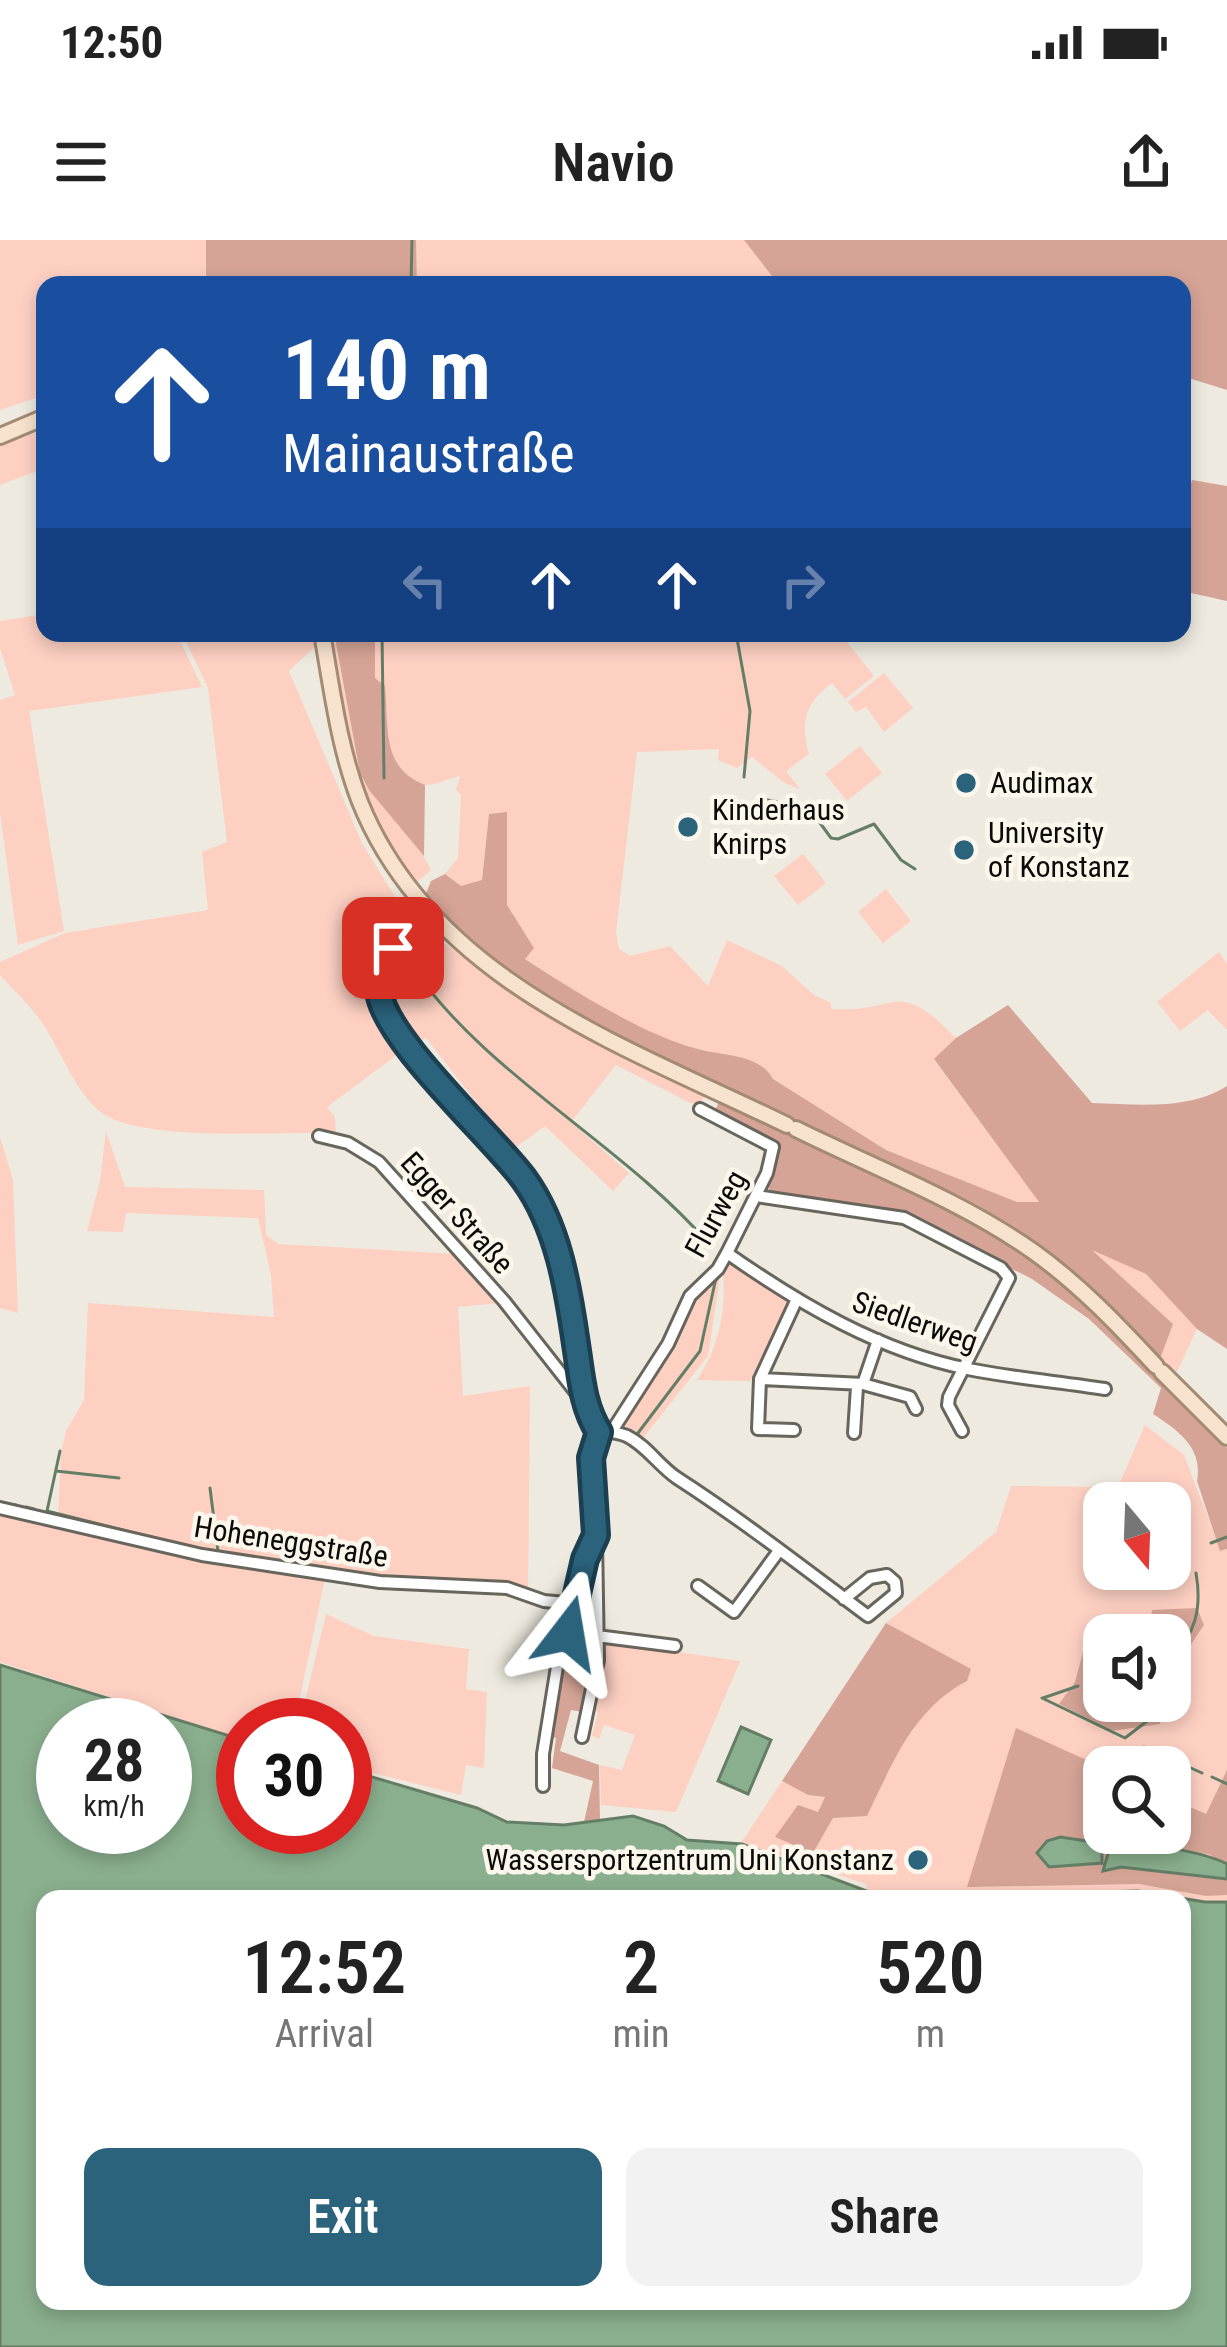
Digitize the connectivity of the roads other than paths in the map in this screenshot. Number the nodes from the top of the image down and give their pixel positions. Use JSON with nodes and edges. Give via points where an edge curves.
{"nodes":[{"id":1,"x":36,"y":421,"type":"edge"},
{"id":2,"x":0,"y":436,"type":"edge"},
{"id":3,"x":324,"y":642,"type":"edge"},
{"id":4,"x":417,"y":899,"type":"junction"},
{"id":5,"x":430,"y":914,"type":"junction"},
{"id":6,"x":381,"y":972,"type":"junction"},
{"id":7,"x":700,"y":1109,"type":"dead end"},
{"id":8,"x":319,"y":1136,"type":"dead end"},
{"id":9,"x":756,"y":1196,"type":"junction"},
{"id":10,"x":727,"y":1253,"type":"junction"},
{"id":11,"x":796,"y":1301,"type":"junction"},
{"id":12,"x":878,"y":1340,"type":"junction"},
{"id":13,"x":964,"y":1368,"type":"junction"},
{"id":14,"x":760,"y":1379,"type":"junction"},
{"id":15,"x":860,"y":1386,"type":"junction"},
{"id":16,"x":1105,"y":1389,"type":"dead end"},
{"id":17,"x":585,"y":1404,"type":"junction"},
{"id":18,"x":916,"y":1409,"type":"dead end"},
{"id":19,"x":794,"y":1430,"type":"dead end"},
{"id":20,"x":605,"y":1431,"type":"junction"},
{"id":21,"x":962,"y":1431,"type":"dead end"},
{"id":22,"x":854,"y":1433,"type":"dead end"},
{"id":23,"x":1227,"y":1437,"type":"edge"},
{"id":24,"x":0,"y":1508,"type":"edge"},
{"id":25,"x":596,"y":1535,"type":"junction"},
{"id":26,"x":778,"y":1552,"type":"junction"},
{"id":27,"x":698,"y":1586,"type":"dead end"},
{"id":28,"x":844,"y":1599,"type":"junction"},
{"id":29,"x":576,"y":1604,"type":"junction"},
{"id":30,"x":597,"y":1636,"type":"junction"},
{"id":31,"x":675,"y":1646,"type":"dead end"},
{"id":32,"x":582,"y":1737,"type":"dead end"},
{"id":33,"x":543,"y":1786,"type":"dead end"}],
"edges":[{"from":1,"to":2,"type":"main road"},
{"from":3,"to":4,"type":"main road","via":[[352,779],[382,847]]},
{"from":4,"to":5,"type":"main road"},
{"from":4,"to":6,"type":"street","via":[[391,932]]},
{"from":5,"to":6,"type":"street","via":[[393,948]]},
{"from":5,"to":23,"type":"main road","via":[[538,1001],[1034,1252],[1099,1305]]},
{"from":6,"to":17,"type":"street","via":[[379,992],[394,1025],[537,1200],[570,1302]]},
{"from":7,"to":9,"type":"street","name":"Flurweg","via":[[773,1147]]},
{"from":8,"to":17,"type":"street","name":"Egger Straße","via":[[379,1162]]},
{"from":9,"to":10,"type":"street","name":"Flurweg"},
{"from":9,"to":13,"type":"street","via":[[904,1218],[1001,1268],[1009,1278],[1005,1290]]},
{"from":10,"to":11,"type":"street","name":"Siedlerweg"},
{"from":10,"to":20,"type":"street","name":"Flurweg","via":[[690,1296],[668,1344]]},
{"from":11,"to":12,"type":"street","name":"Siedlerweg"},
{"from":11,"to":14,"type":"street"},
{"from":12,"to":13,"type":"street","name":"Siedlerweg"},
{"from":12,"to":15,"type":"street"},
{"from":13,"to":16,"type":"street","name":"Siedlerweg"},
{"from":13,"to":21,"type":"street","via":[[948,1405]]},
{"from":14,"to":15,"type":"street"},
{"from":14,"to":19,"type":"street","via":[[758,1429]]},
{"from":15,"to":18,"type":"street","via":[[910,1397]]},
{"from":15,"to":22,"type":"street"},
{"from":17,"to":20,"type":"street"},
{"from":20,"to":25,"type":"street","via":[[591,1458]]},
{"from":20,"to":26,"type":"street","via":[[643,1446]]},
{"from":24,"to":29,"type":"street","name":"Hoheneggstraße","via":[[202,1555],[380,1582],[508,1588]]},
{"from":25,"to":29,"type":"street"},
{"from":25,"to":30,"type":"street"},
{"from":26,"to":27,"type":"street","via":[[734,1612]]},
{"from":26,"to":28,"type":"street"},
{"from":28,"to":28,"type":"street","via":[[868,1616],[896,1593],[895,1582],[870,1578]]},
{"from":29,"to":33,"type":"street","via":[[553,1685]]},
{"from":30,"to":31,"type":"street"},
{"from":30,"to":32,"type":"street"}]}
